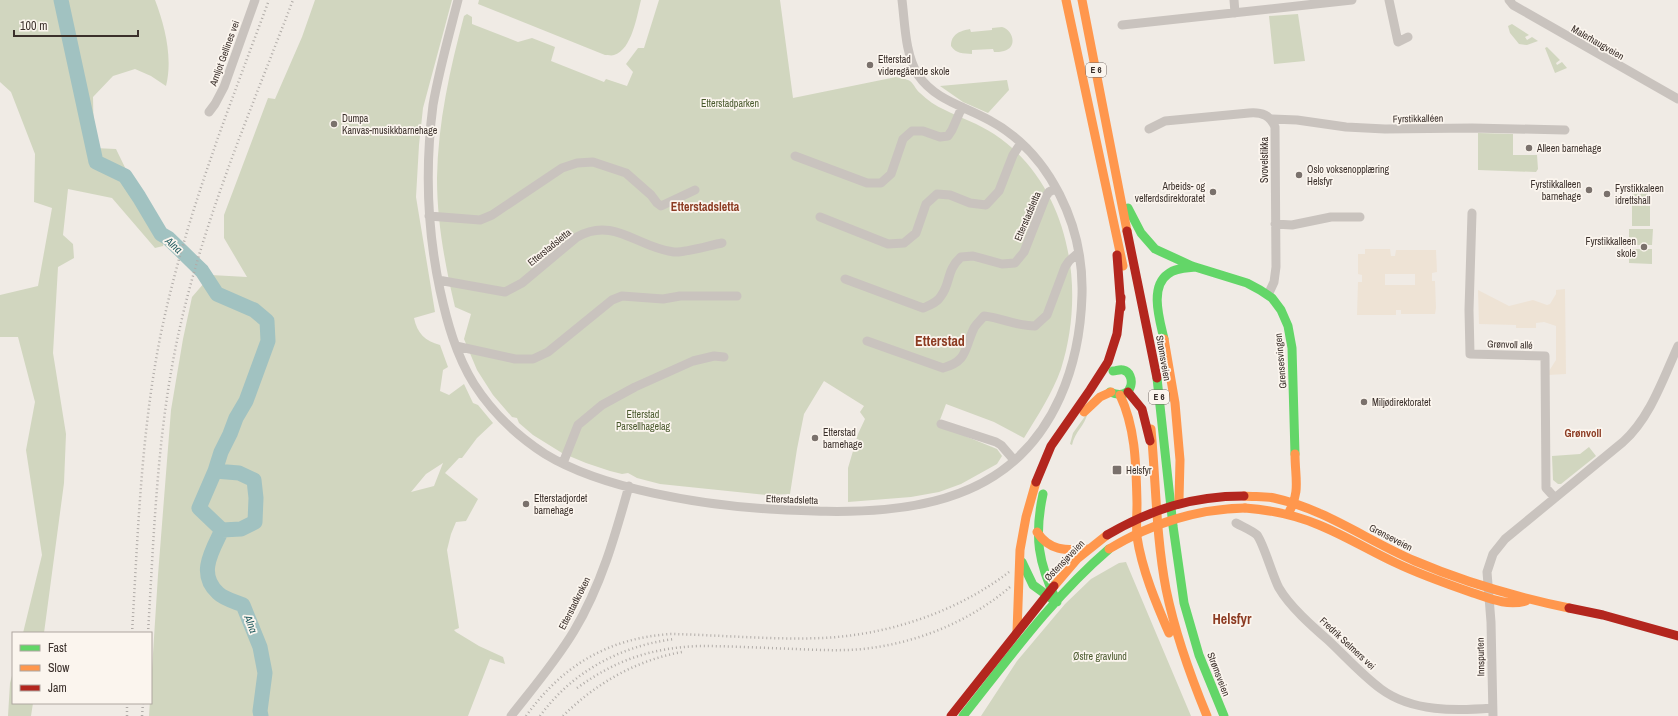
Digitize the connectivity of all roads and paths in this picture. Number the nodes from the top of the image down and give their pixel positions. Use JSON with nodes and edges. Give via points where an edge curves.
{"nodes":[{"id":1,"x":255,"y":0,"type":"edge"},
{"id":2,"x":458,"y":0,"type":"edge"},
{"id":3,"x":902,"y":0,"type":"edge"},
{"id":4,"x":1066,"y":0,"type":"edge"},
{"id":5,"x":1082,"y":0,"type":"edge"},
{"id":6,"x":1234,"y":0,"type":"edge"},
{"id":7,"x":1352,"y":0,"type":"edge"},
{"id":8,"x":1389,"y":0,"type":"edge"},
{"id":9,"x":1509,"y":0,"type":"edge"},
{"id":10,"x":1235,"y":13,"type":"junction"},
{"id":11,"x":1122,"y":25,"type":"dead end"},
{"id":12,"x":1408,"y":37,"type":"dead end"},
{"id":13,"x":1678,"y":100,"type":"edge"},
{"id":14,"x":962,"y":107,"type":"junction"},
{"id":15,"x":209,"y":112,"type":"dead end"},
{"id":16,"x":1272,"y":119,"type":"junction"},
{"id":17,"x":1149,"y":129,"type":"dead end"},
{"id":18,"x":1565,"y":130,"type":"dead end"},
{"id":19,"x":1020,"y":143,"type":"junction"},
{"id":20,"x":796,"y":156,"type":"dead end"},
{"id":21,"x":1056,"y":188,"type":"junction"},
{"id":22,"x":1118,"y":188,"type":"junction"},
{"id":23,"x":695,"y":190,"type":"dead end"},
{"id":24,"x":1472,"y":213,"type":"dead end"},
{"id":25,"x":429,"y":216,"type":"junction"},
{"id":26,"x":820,"y":217,"type":"dead end"},
{"id":27,"x":1360,"y":217,"type":"dead end"},
{"id":28,"x":1275,"y":224,"type":"junction"},
{"id":29,"x":1115,"y":235,"type":"junction"},
{"id":30,"x":1128,"y":235,"type":"junction"},
{"id":31,"x":722,"y":243,"type":"dead end"},
{"id":32,"x":1078,"y":253,"type":"junction"},
{"id":33,"x":1196,"y":267,"type":"junction"},
{"id":34,"x":1274,"y":279,"type":"junction"},
{"id":35,"x":438,"y":280,"type":"junction"},
{"id":36,"x":845,"y":280,"type":"dead end"},
{"id":37,"x":1258,"y":288,"type":"junction"},
{"id":38,"x":1268,"y":295,"type":"junction"},
{"id":39,"x":737,"y":296,"type":"dead end"},
{"id":40,"x":1121,"y":298,"type":"junction"},
{"id":41,"x":1131,"y":299,"type":"dead end"},
{"id":42,"x":1156,"y":303,"type":"junction"},
{"id":43,"x":867,"y":340,"type":"dead end"},
{"id":44,"x":456,"y":346,"type":"junction"},
{"id":45,"x":1678,"y":346,"type":"edge"},
{"id":46,"x":724,"y":357,"type":"dead end"},
{"id":47,"x":1110,"y":373,"type":"junction"},
{"id":48,"x":1093,"y":387,"type":"junction"},
{"id":49,"x":1120,"y":393,"type":"junction"},
{"id":50,"x":1148,"y":399,"type":"dead end"},
{"id":51,"x":941,"y":424,"type":"dead end"},
{"id":52,"x":1153,"y":452,"type":"junction"},
{"id":53,"x":1014,"y":460,"type":"junction"},
{"id":54,"x":563,"y":463,"type":"junction"},
{"id":55,"x":1051,"y":470,"type":"dead end"},
{"id":56,"x":628,"y":486,"type":"junction"},
{"id":57,"x":1045,"y":488,"type":"dead end"},
{"id":58,"x":1244,"y":496,"type":"joint"},
{"id":59,"x":1555,"y":498,"type":"junction"},
{"id":60,"x":1291,"y":502,"type":"junction"},
{"id":61,"x":1288,"y":514,"type":"junction"},
{"id":62,"x":1236,"y":523,"type":"dead end"},
{"id":63,"x":1038,"y":532,"type":"junction"},
{"id":64,"x":1088,"y":549,"type":"junction"},
{"id":65,"x":1020,"y":558,"type":"junction"},
{"id":66,"x":1177,"y":560,"type":"junction"},
{"id":67,"x":1488,"y":587,"type":"junction"},
{"id":68,"x":1048,"y":592,"type":"junction"},
{"id":69,"x":1488,"y":597,"type":"junction"},
{"id":70,"x":1529,"y":600,"type":"junction"},
{"id":71,"x":1057,"y":602,"type":"junction"},
{"id":72,"x":1017,"y":632,"type":"junction"},
{"id":73,"x":1678,"y":636,"type":"edge"},
{"id":74,"x":1198,"y":695,"type":"junction"},
{"id":75,"x":1492,"y":712,"type":"edge"},
{"id":76,"x":511,"y":716,"type":"edge"},
{"id":77,"x":951,"y":716,"type":"edge"},
{"id":78,"x":963,"y":716,"type":"edge"},
{"id":79,"x":1207,"y":716,"type":"edge"},
{"id":80,"x":1224,"y":716,"type":"edge"}],
"edges":[{"from":1,"to":15,"type":"street","name":"Arnljot Gellines vei","via":[[224,87]]},
{"from":2,"to":25,"type":"street","name":"Etterstadsletta","via":[[434,102],[428,163]]},
{"from":3,"to":14,"type":"street","name":"Etterstadsletta","via":[[910,57],[916,72],[934,93]]},
{"from":4,"to":29,"type":"main road","number":"E 6"},
{"from":5,"to":22,"type":"main road","name":"Strømsveien","number":"E 6"},
{"from":6,"to":10,"type":"street"},
{"from":7,"to":10,"type":"street"},
{"from":8,"to":12,"type":"street","via":[[1398,42]]},
{"from":9,"to":13,"type":"street","name":"Malerhaugveien","via":[[1513,5]]},
{"from":10,"to":11,"type":"street"},
{"from":14,"to":19,"type":"street","name":"Etterstadsletta","via":[[991,120]]},
{"from":14,"to":20,"type":"street","via":[[948,136],[940,137],[923,131],[912,131],[903,138],[891,174],[881,182],[867,183]]},
{"from":16,"to":17,"type":"street","via":[[1265,115],[1249,113],[1165,121]]},
{"from":16,"to":18,"type":"street","name":"Fyrstikkalléen","via":[[1385,129]]},
{"from":16,"to":28,"type":"street","name":"Svovelstikka","via":[[1275,127]]},
{"from":19,"to":21,"type":"street","name":"Etterstadsletta","via":[[1041,166]]},
{"from":19,"to":26,"type":"street","via":[[999,191],[986,205],[937,194],[926,204],[916,233],[904,243],[888,244]]},
{"from":21,"to":32,"type":"street","name":"Etterstadsletta","via":[[1072,224]]},
{"from":21,"to":36,"type":"street","name":"Etterstadsletta","via":[[1046,196],[1024,252],[1014,263],[1002,264],[973,256],[961,257],[953,264],[942,296],[934,304],[923,308]]},
{"from":22,"to":30,"type":"main road","name":"Strømsveien","number":"E 6"},
{"from":22,"to":33,"type":"main road","name":"Grensesvingen","via":[[1150,244],[1162,253]]},
{"from":23,"to":25,"type":"street","via":[[661,206],[626,173],[594,162],[577,163],[562,168],[492,215],[480,220]]},
{"from":24,"to":59,"type":"street","name":"Grønvoll allé","via":[[1470,354],[1545,356],[1546,488]]},
{"from":25,"to":35,"type":"street","name":"Etterstadsletta"},
{"from":27,"to":28,"type":"street","via":[[1331,217],[1292,225]]},
{"from":28,"to":34,"type":"street","name":"Svovelstikka"},
{"from":29,"to":40,"type":"main road"},
{"from":29,"to":41,"type":"main road","number":"E 6"},
{"from":30,"to":42,"type":"main road"},
{"from":30,"to":66,"type":"main road","name":"Strømsveien","number":"E 6","via":[[1157,377]]},
{"from":31,"to":35,"type":"street","name":"Etterstadsletta","via":[[675,252],[614,231],[600,229],[577,238],[522,283],[505,292]]},
{"from":32,"to":43,"type":"street","via":[[1065,267],[1046,315],[1035,326],[1021,326],[996,317],[984,316],[974,327],[962,358],[954,365],[943,368]]},
{"from":32,"to":53,"type":"street","name":"Etterstadsletta","via":[[1082,289],[1081,311],[1070,372],[1060,398],[1044,427]]},
{"from":33,"to":37,"type":"main road","name":"Grensesvingen"},
{"from":33,"to":42,"type":"main road","via":[[1175,270],[1165,276]]},
{"from":34,"to":37,"type":"street"},
{"from":34,"to":38,"type":"street","name":"Svovelstikka"},
{"from":35,"to":44,"type":"street","name":"Etterstadsletta"},
{"from":37,"to":38,"type":"main road","name":"Grensesvingen"},
{"from":38,"to":60,"type":"main road","name":"Grensesvingen","via":[[1283,314],[1291,339],[1295,412],[1295,461],[1289,479]]},
{"from":39,"to":44,"type":"street","via":[[680,296],[662,299],[622,296],[612,300],[548,352],[533,359],[515,358]]},
{"from":40,"to":47,"type":"main road","via":[[1122,326],[1119,346]]},
{"from":40,"to":48,"type":"main road","via":[[1114,346]]},
{"from":42,"to":66,"type":"main road","via":[[1174,403],[1180,460]]},
{"from":44,"to":54,"type":"street","name":"Etterstadsletta","via":[[473,382],[497,414],[532,444]]},
{"from":45,"to":59,"type":"street","via":[[1634,431]]},
{"from":46,"to":54,"type":"street","via":[[714,356],[693,361],[602,405],[578,425]]},
{"from":47,"to":48,"type":"main road"},
{"from":47,"to":49,"type":"main road","via":[[1106,383]]},
{"from":47,"to":49,"type":"main road","via":[[1124,370],[1131,376],[1132,384]]},
{"from":48,"to":65,"type":"main road","via":[[1062,427],[1043,463],[1024,525]]},
{"from":49,"to":52,"type":"main road","via":[[1142,409]]},
{"from":49,"to":55,"type":"main road","via":[[1100,397],[1089,406],[1058,453]]},
{"from":49,"to":74,"type":"main road","via":[[1128,410],[1134,442],[1137,536],[1143,563],[1158,608]]},
{"from":50,"to":52,"type":"main road","number":"E 6"},
{"from":51,"to":53,"type":"street","via":[[996,442]]},
{"from":52,"to":74,"type":"main road","number":"E 6","via":[[1167,589]]},
{"from":53,"to":56,"type":"street","name":"Etterstadsletta","via":[[997,475],[946,499],[925,504],[859,510],[803,511],[734,506]]},
{"from":54,"to":56,"type":"street","name":"Etterstadsletta"},
{"from":56,"to":76,"type":"street","name":"Etterstadkroken","via":[[606,562],[583,614],[556,658]]},
{"from":57,"to":63,"type":"main road"},
{"from":58,"to":60,"type":"main road","name":"Grenseveien"},
{"from":58,"to":64,"type":"main road","name":"Østensjøveien","bridge":true,"via":[[1206,497],[1177,503],[1137,518]]},
{"from":59,"to":67,"type":"street","via":[[1496,549],[1488,566]]},
{"from":60,"to":61,"type":"main road","name":"Grensesvingen"},
{"from":60,"to":67,"type":"main road","name":"Grenseveien","via":[[1415,561]]},
{"from":61,"to":69,"type":"main road","name":"Grenseveien","via":[[1326,528],[1411,570]]},
{"from":61,"to":71,"type":"main road","name":"Grenseveien","bridge":true,"via":[[1245,508],[1208,510],[1174,518],[1140,531],[1109,550],[1086,569]]},
{"from":62,"to":75,"type":"street","name":"Fredrik Selmers vei","via":[[1258,537],[1280,590],[1292,604],[1381,689],[1399,699],[1427,707]]},
{"from":63,"to":64,"type":"main road","via":[[1046,544],[1054,548]]},
{"from":63,"to":68,"type":"main road","via":[[1038,555]]},
{"from":64,"to":68,"type":"main road","name":"Østensjøveien"},
{"from":65,"to":68,"type":"main road","via":[[1033,585]]},
{"from":65,"to":72,"type":"main road"},
{"from":66,"to":80,"type":"main road","name":"Strømsveien","number":"E 6","via":[[1188,622]]},
{"from":67,"to":69,"type":"street"},
{"from":67,"to":70,"type":"main road","name":"Grenseveien"},
{"from":68,"to":71,"type":"main road"},
{"from":68,"to":72,"type":"main road","name":"Østensjøveien"},
{"from":69,"to":70,"type":"main road","name":"Grenseveien","via":[[1515,604]]},
{"from":69,"to":75,"type":"street","name":"Innspurten","via":[[1491,622]]},
{"from":70,"to":73,"type":"main road","name":"Grenseveien","via":[[1603,615]]},
{"from":71,"to":78,"type":"main road"},
{"from":72,"to":77,"type":"main road","name":"Østensjøveien"},
{"from":74,"to":79,"type":"main road","number":"E 6"}]}
